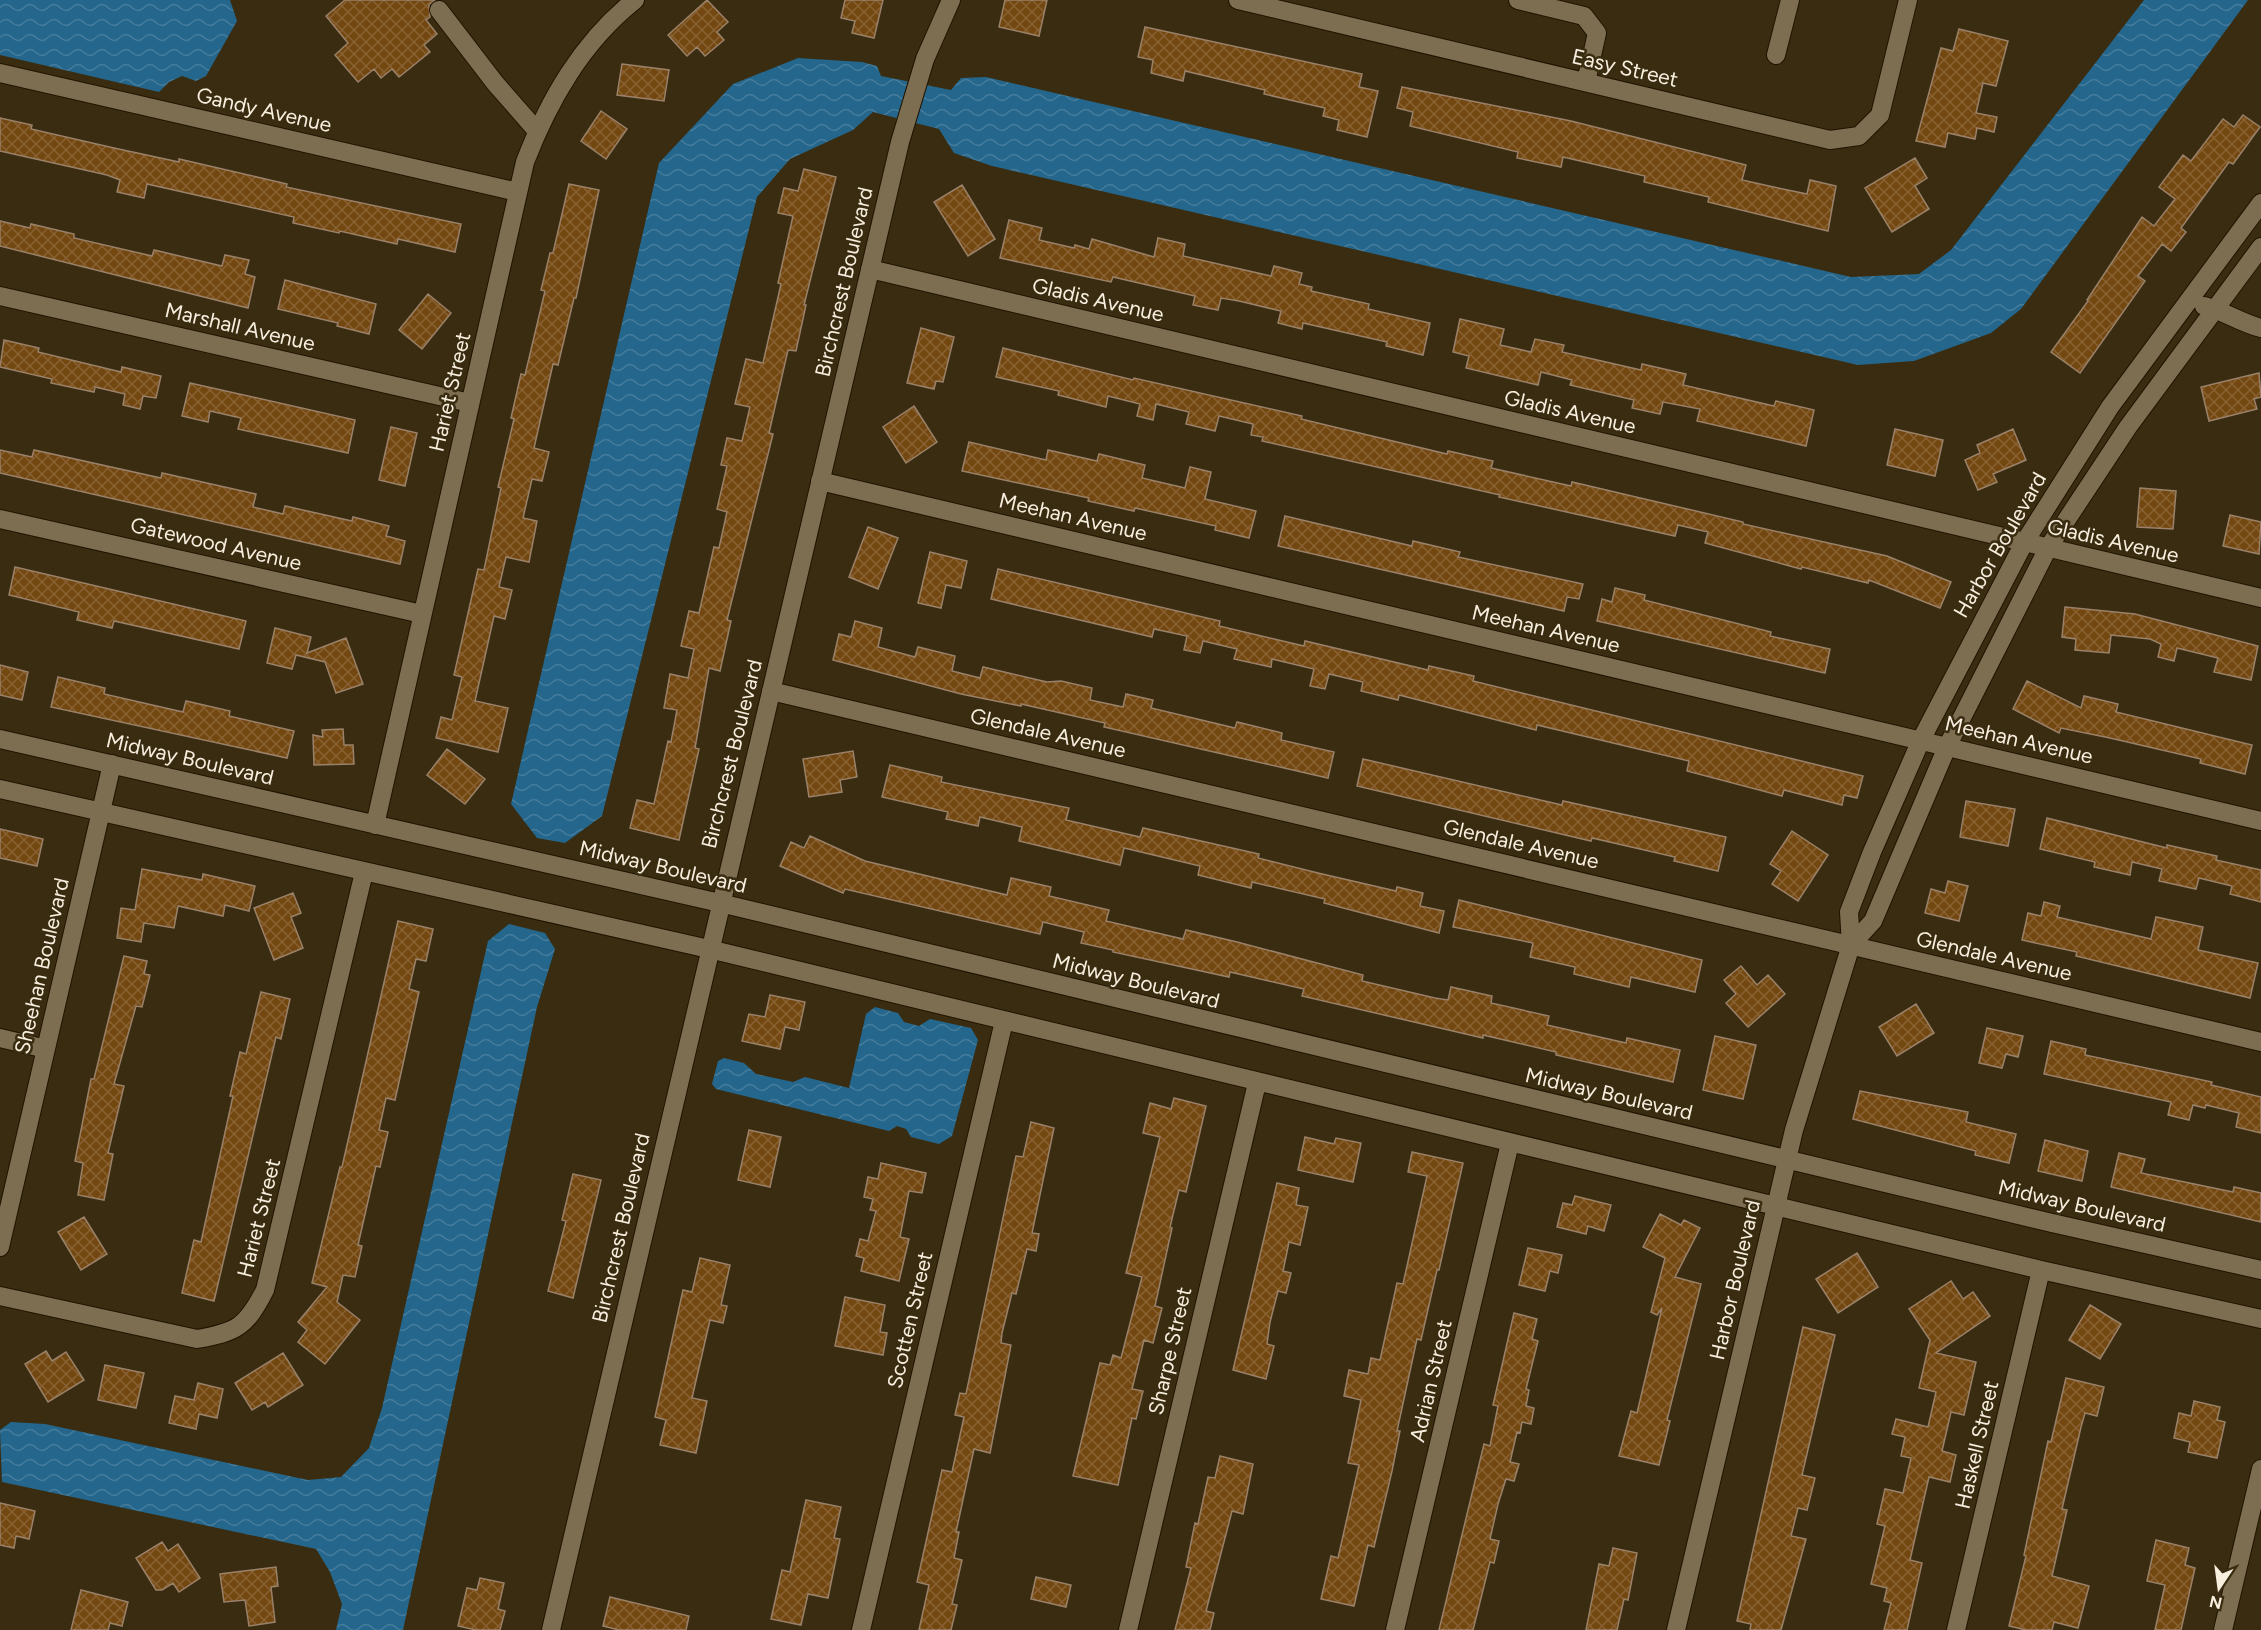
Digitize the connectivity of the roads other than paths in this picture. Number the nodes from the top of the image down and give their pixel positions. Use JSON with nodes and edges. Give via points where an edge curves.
{"nodes":[{"id":1,"x":635,"y":0,"type":"edge"},
{"id":2,"x":951,"y":0,"type":"edge"},
{"id":3,"x":1238,"y":0,"type":"edge"},
{"id":4,"x":1518,"y":0,"type":"edge"},
{"id":5,"x":1790,"y":0,"type":"edge"},
{"id":6,"x":1908,"y":0,"type":"edge"},
{"id":7,"x":439,"y":10,"type":"dead end"},
{"id":8,"x":1776,"y":55,"type":"dead end"},
{"id":9,"x":0,"y":73,"type":"edge"},
{"id":10,"x":1586,"y":82,"type":"junction"},
{"id":11,"x":537,"y":131,"type":"junction"},
{"id":12,"x":518,"y":192,"type":"junction"},
{"id":13,"x":2261,"y":203,"type":"edge"},
{"id":14,"x":2261,"y":247,"type":"edge"},
{"id":15,"x":870,"y":270,"type":"junction"},
{"id":16,"x":0,"y":296,"type":"edge"},
{"id":17,"x":2187,"y":302,"type":"junction"},
{"id":18,"x":2215,"y":309,"type":"junction"},
{"id":19,"x":2261,"y":328,"type":"edge"},
{"id":20,"x":470,"y":403,"type":"junction"},
{"id":21,"x":820,"y":481,"type":"junction"},
{"id":22,"x":0,"y":519,"type":"edge"},
{"id":23,"x":2024,"y":543,"type":"junction"},
{"id":24,"x":2048,"y":548,"type":"junction"},
{"id":25,"x":2261,"y":598,"type":"edge"},
{"id":26,"x":422,"y":614,"type":"junction"},
{"id":27,"x":771,"y":692,"type":"junction"},
{"id":28,"x":0,"y":739,"type":"edge"},
{"id":29,"x":1921,"y":740,"type":"junction"},
{"id":30,"x":1947,"y":747,"type":"junction"},
{"id":31,"x":112,"y":764,"type":"junction"},
{"id":32,"x":0,"y":789,"type":"edge"},
{"id":33,"x":101,"y":812,"type":"junction"},
{"id":34,"x":2261,"y":820,"type":"edge"},
{"id":35,"x":375,"y":825,"type":"junction"},
{"id":36,"x":364,"y":872,"type":"junction"},
{"id":37,"x":720,"y":903,"type":"junction"},
{"id":38,"x":1851,"y":945,"type":"junction"},
{"id":39,"x":709,"y":950,"type":"junction"},
{"id":40,"x":1004,"y":1021,"type":"junction"},
{"id":41,"x":0,"y":1038,"type":"edge"},
{"id":42,"x":2261,"y":1042,"type":"edge"},
{"id":43,"x":46,"y":1049,"type":"junction"},
{"id":44,"x":1257,"y":1083,"type":"junction"},
{"id":45,"x":1510,"y":1143,"type":"junction"},
{"id":46,"x":1787,"y":1160,"type":"junction"},
{"id":47,"x":1775,"y":1206,"type":"junction"},
{"id":48,"x":0,"y":1247,"type":"edge"},
{"id":49,"x":2041,"y":1270,"type":"junction"},
{"id":50,"x":2261,"y":1270,"type":"edge"},
{"id":51,"x":0,"y":1296,"type":"edge"},
{"id":52,"x":2261,"y":1319,"type":"edge"},
{"id":53,"x":2261,"y":1469,"type":"edge"},
{"id":54,"x":551,"y":1630,"type":"edge"},
{"id":55,"x":861,"y":1630,"type":"edge"},
{"id":56,"x":1128,"y":1630,"type":"edge"},
{"id":57,"x":1395,"y":1630,"type":"edge"},
{"id":58,"x":1676,"y":1630,"type":"edge"},
{"id":59,"x":1956,"y":1630,"type":"edge"},
{"id":60,"x":2223,"y":1630,"type":"edge"}],
"edges":[{"from":1,"to":11,"type":"street","name":"Hariet Street","via":[[581,56]]},
{"from":2,"to":15,"type":"street","name":"Birchcrest Boulevard","via":[[925,59],[900,142]]},
{"from":3,"to":10,"type":"street","name":"Easy Street"},
{"from":4,"to":10,"type":"street","via":[[1584,16],[1597,33]]},
{"from":5,"to":8,"type":"street"},
{"from":6,"to":10,"type":"street","name":"Easy Street","via":[[1880,115],[1859,136],[1830,140]]},
{"from":7,"to":11,"type":"street"},
{"from":9,"to":12,"type":"street","name":"Gandy Avenue"},
{"from":11,"to":12,"type":"street","name":"Hariet Street"},
{"from":12,"to":20,"type":"street","name":"Hariet Street"},
{"from":13,"to":17,"type":"street","name":"Harbor Boulevard"},
{"from":14,"to":18,"type":"street","name":"Harbor Boulevard"},
{"from":15,"to":21,"type":"street","name":"Birchcrest Boulevard"},
{"from":15,"to":23,"type":"street","name":"Gladis Avenue"},
{"from":16,"to":20,"type":"street","name":"Marshall Avenue"},
{"from":17,"to":18,"type":"street"},
{"from":17,"to":23,"type":"street","name":"Harbor Boulevard","via":[[2110,407]]},
{"from":18,"to":19,"type":"street"},
{"from":18,"to":24,"type":"street","name":"Harbor Boulevard","via":[[2122,436]]},
{"from":20,"to":26,"type":"street","name":"Hariet Street"},
{"from":21,"to":27,"type":"street","name":"Birchcrest Boulevard"},
{"from":21,"to":29,"type":"street","name":"Meehan Avenue"},
{"from":22,"to":26,"type":"street","name":"Gatewood Avenue"},
{"from":23,"to":24,"type":"street","name":"Gladis Avenue"},
{"from":23,"to":29,"type":"street","name":"Harbor Boulevard"},
{"from":24,"to":25,"type":"street","name":"Gladis Avenue"},
{"from":24,"to":30,"type":"street","name":"Harbor Boulevard"},
{"from":26,"to":35,"type":"street","name":"Hariet Street"},
{"from":27,"to":37,"type":"street","name":"Birchcrest Boulevard"},
{"from":27,"to":38,"type":"street","name":"Glendale Avenue"},
{"from":28,"to":31,"type":"street","name":"Midway Boulevard"},
{"from":29,"to":30,"type":"street","name":"Meehan Avenue"},
{"from":29,"to":38,"type":"street","name":"Harbor Boulevard","via":[[1849,912]]},
{"from":30,"to":34,"type":"street","name":"Meehan Avenue"},
{"from":30,"to":38,"type":"street","name":"Harbor Boulevard","via":[[1873,921]]},
{"from":31,"to":33,"type":"street","name":"Sheehan Boulevard"},
{"from":31,"to":35,"type":"street","name":"Midway Boulevard"},
{"from":32,"to":33,"type":"street"},
{"from":33,"to":36,"type":"street"},
{"from":33,"to":43,"type":"street","name":"Sheehan Boulevard"},
{"from":35,"to":37,"type":"street","name":"Midway Boulevard"},
{"from":36,"to":39,"type":"street"},
{"from":36,"to":51,"type":"street","name":"Hariet Street","via":[[265,1290],[251,1316],[228,1334],[197,1339]]},
{"from":37,"to":39,"type":"street","name":"Birchcrest Boulevard"},
{"from":37,"to":46,"type":"street","name":"Midway Boulevard"},
{"from":38,"to":42,"type":"street","name":"Glendale Avenue"},
{"from":38,"to":46,"type":"street","name":"Harbor Boulevard"},
{"from":39,"to":40,"type":"street"},
{"from":39,"to":54,"type":"street","name":"Birchcrest Boulevard"},
{"from":40,"to":44,"type":"street"},
{"from":40,"to":55,"type":"street","name":"Scotten Street"},
{"from":41,"to":43,"type":"street"},
{"from":43,"to":48,"type":"street","name":"Sheehan Boulevard"},
{"from":44,"to":45,"type":"street"},
{"from":44,"to":56,"type":"street","name":"Sharpe Street"},
{"from":45,"to":47,"type":"street"},
{"from":45,"to":57,"type":"street","name":"Adrian Street"},
{"from":46,"to":47,"type":"street","name":"Harbor Boulevard"},
{"from":46,"to":50,"type":"street","name":"Midway Boulevard"},
{"from":47,"to":49,"type":"street"},
{"from":47,"to":58,"type":"street","name":"Harbor Boulevard"},
{"from":49,"to":52,"type":"street"},
{"from":49,"to":59,"type":"street","name":"Haskell Street"},
{"from":53,"to":60,"type":"street"}]}
